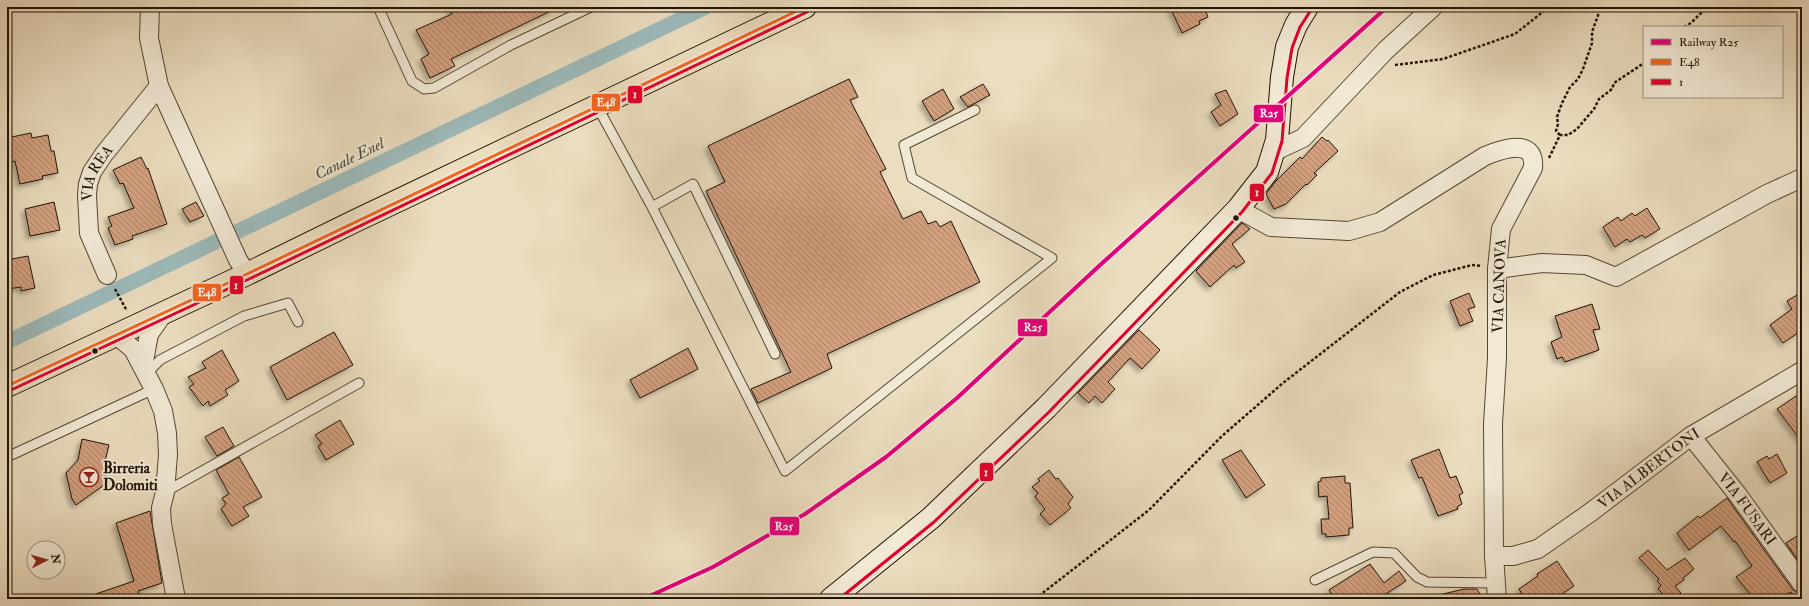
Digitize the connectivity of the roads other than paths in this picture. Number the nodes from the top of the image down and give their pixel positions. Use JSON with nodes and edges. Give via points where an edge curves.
{"nodes":[{"id":1,"x":150,"y":7,"type":"edge"},
{"id":2,"x":378,"y":7,"type":"edge"},
{"id":3,"x":591,"y":7,"type":"edge"},
{"id":4,"x":805,"y":7,"type":"edge"},
{"id":5,"x":1307,"y":7,"type":"edge"},
{"id":6,"x":1433,"y":7,"type":"edge"},
{"id":7,"x":159,"y":86,"type":"junction"},
{"id":8,"x":596,"y":106,"type":"junction"},
{"id":9,"x":975,"y":110,"type":"dead end"},
{"id":10,"x":1275,"y":146,"type":"junction"},
{"id":11,"x":1802,"y":178,"type":"edge"},
{"id":12,"x":652,"y":206,"type":"junction"},
{"id":13,"x":1238,"y":209,"type":"junction"},
{"id":14,"x":243,"y":267,"type":"junction"},
{"id":15,"x":1496,"y":269,"type":"junction"},
{"id":16,"x":106,"y":275,"type":"dead end"},
{"id":17,"x":163,"y":314,"type":"junction"},
{"id":18,"x":298,"y":322,"type":"dead end"},
{"id":19,"x":116,"y":335,"type":"junction"},
{"id":20,"x":775,"y":354,"type":"dead end"},
{"id":21,"x":1802,"y":371,"type":"edge"},
{"id":22,"x":148,"y":377,"type":"junction"},
{"id":23,"x":359,"y":384,"type":"dead end"},
{"id":24,"x":7,"y":386,"type":"edge"},
{"id":25,"x":1691,"y":436,"type":"junction"},
{"id":26,"x":7,"y":457,"type":"edge"},
{"id":27,"x":165,"y":492,"type":"junction"},
{"id":28,"x":1494,"y":556,"type":"junction"},
{"id":29,"x":1315,"y":580,"type":"dead end"},
{"id":30,"x":1802,"y":584,"type":"edge"},
{"id":31,"x":1496,"y":591,"type":"edge"},
{"id":32,"x":176,"y":599,"type":"edge"},
{"id":33,"x":831,"y":599,"type":"edge"}],
"edges":[{"from":1,"to":7,"type":"street","via":[[149,38]]},
{"from":2,"to":3,"type":"lane","via":[[412,81],[424,89],[434,88],[511,45]]},
{"from":4,"to":8,"type":"main road"},
{"from":5,"to":10,"type":"main road","via":[[1287,47]]},
{"from":6,"to":10,"type":"street","via":[[1386,50],[1303,138]]},
{"from":7,"to":14,"type":"street"},
{"from":7,"to":16,"type":"street","name":"VIA REA","via":[[104,154],[92,172],[88,184],[89,233]]},
{"from":8,"to":12,"type":"lane"},
{"from":8,"to":14,"type":"main road"},
{"from":9,"to":12,"type":"lane","via":[[904,146],[912,178],[1052,258],[785,471]]},
{"from":10,"to":13,"type":"main road","via":[[1267,172]]},
{"from":11,"to":15,"type":"street","via":[[1767,194],[1616,277],[1586,265],[1542,262]]},
{"from":12,"to":20,"type":"lane","via":[[693,184]]},
{"from":13,"to":15,"type":"street","name":"VIA CANOVA","via":[[1271,227],[1350,230],[1380,222],[1485,156],[1515,147],[1524,149],[1532,154],[1533,168],[1501,229]]},
{"from":13,"to":33,"type":"main road","via":[[1046,408],[931,518]]},
{"from":14,"to":17,"type":"main road"},
{"from":15,"to":28,"type":"street","name":"VIA CANOVA","via":[[1497,358],[1492,424]]},
{"from":17,"to":19,"type":"main road"},
{"from":17,"to":22,"type":"street","via":[[150,334]]},
{"from":18,"to":22,"type":"lane","via":[[288,303],[244,316],[160,360]]},
{"from":19,"to":22,"type":"street","via":[[133,349]]},
{"from":19,"to":24,"type":"main road"},
{"from":21,"to":25,"type":"street","name":"VIA ALBERTONI"},
{"from":22,"to":26,"type":"lane"},
{"from":22,"to":27,"type":"street","via":[[163,411],[167,433]]},
{"from":23,"to":27,"type":"lane"},
{"from":25,"to":28,"type":"street","name":"VIA ALBERTONI","via":[[1538,549],[1513,556]]},
{"from":25,"to":30,"type":"street","name":"VIA FUSARI","via":[[1738,495]]},
{"from":27,"to":32,"type":"street","via":[[161,508],[162,524]]},
{"from":28,"to":31,"type":"street","name":"VIA CANOVA"},
{"from":29,"to":31,"type":"lane","via":[[1373,552],[1394,553],[1417,577],[1427,582]]}]}
